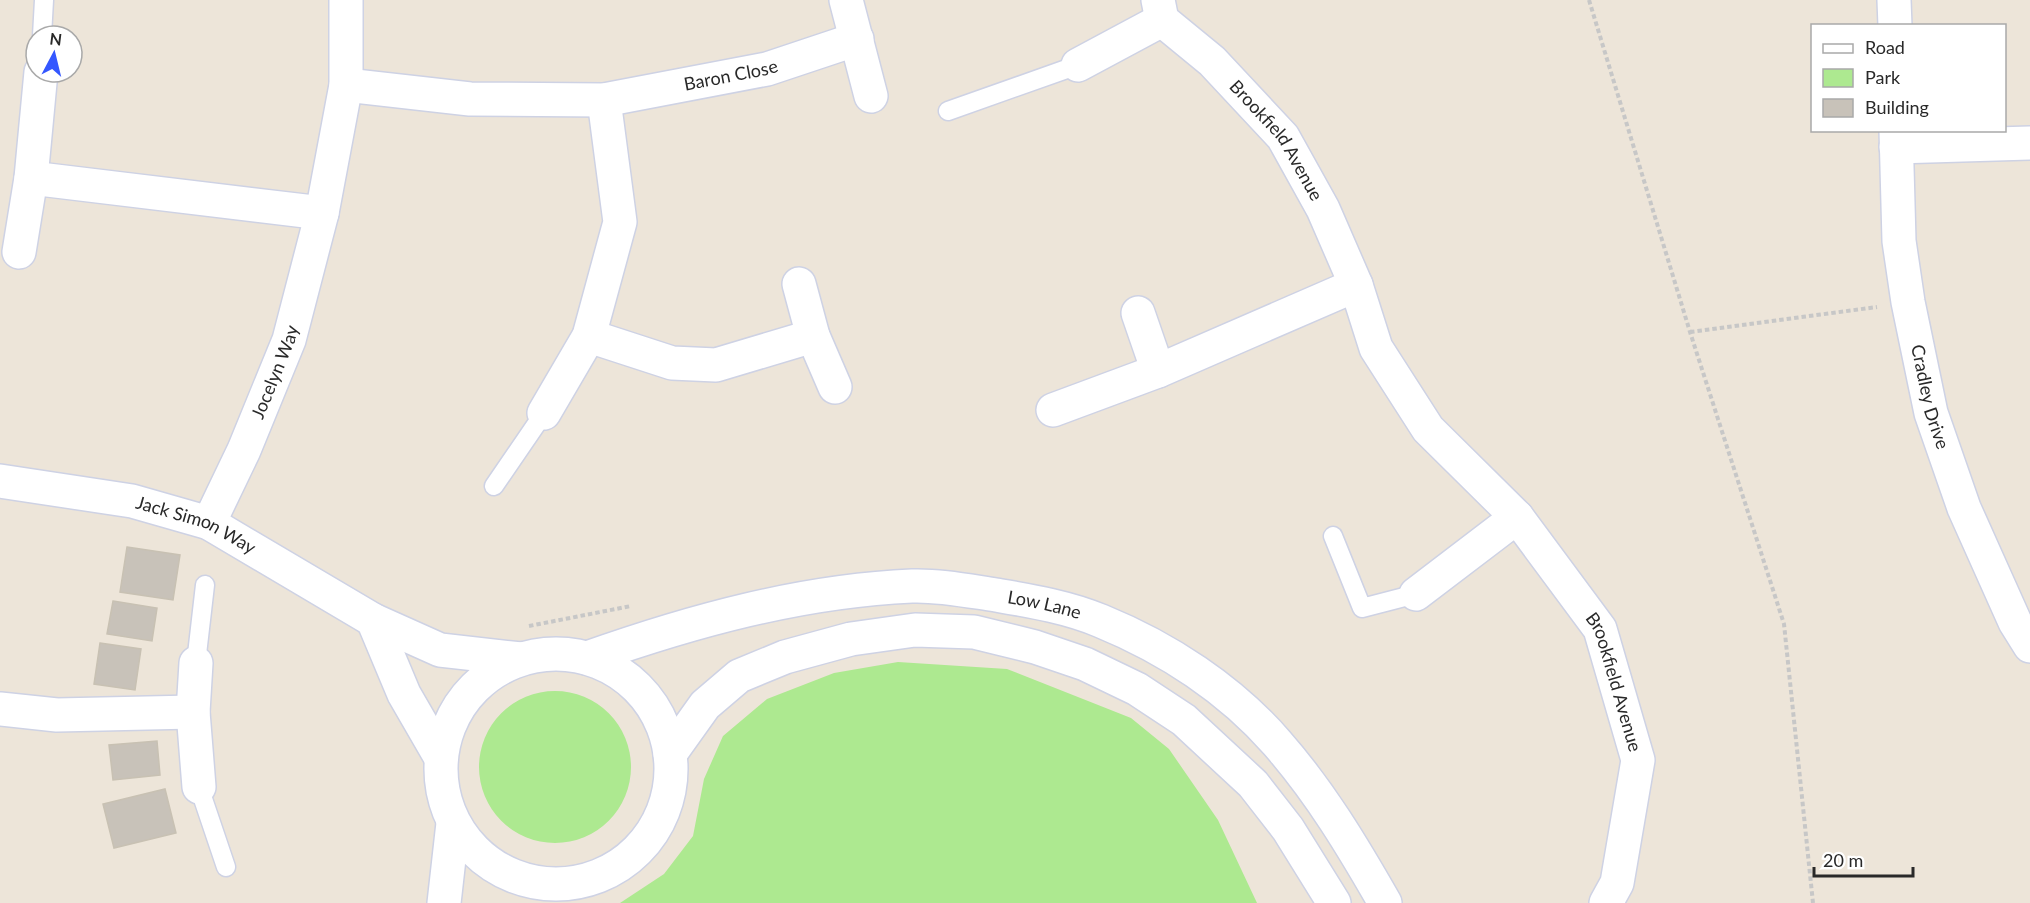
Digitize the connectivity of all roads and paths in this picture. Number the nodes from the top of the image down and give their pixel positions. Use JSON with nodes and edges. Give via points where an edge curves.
{"nodes":[{"id":1,"x":44,"y":0,"type":"edge"},
{"id":2,"x":345,"y":0,"type":"edge"},
{"id":3,"x":846,"y":0,"type":"edge"},
{"id":4,"x":1589,"y":0,"type":"edge"},
{"id":5,"x":1894,"y":0,"type":"edge"},
{"id":6,"x":1160,"y":10,"type":"edge"},
{"id":7,"x":43,"y":24,"type":"edge"},
{"id":8,"x":1895,"y":24,"type":"edge"},
{"id":9,"x":857,"y":39,"type":"junction"},
{"id":10,"x":1078,"y":65,"type":"joint"},
{"id":11,"x":40,"y":84,"type":"edge"},
{"id":12,"x":346,"y":85,"type":"junction"},
{"id":13,"x":871,"y":96,"type":"dead end"},
{"id":14,"x":604,"y":100,"type":"junction"},
{"id":15,"x":948,"y":111,"type":"dead end"},
{"id":16,"x":1896,"y":139,"type":"edge"},
{"id":17,"x":2030,"y":143,"type":"edge"},
{"id":18,"x":31,"y":178,"type":"junction"},
{"id":19,"x":322,"y":213,"type":"junction"},
{"id":20,"x":19,"y":252,"type":"dead end"},
{"id":21,"x":799,"y":284,"type":"dead end"},
{"id":22,"x":1356,"y":285,"type":"junction"},
{"id":23,"x":1908,"y":302,"type":"junction"},
{"id":24,"x":1138,"y":313,"type":"dead end"},
{"id":25,"x":1690,"y":332,"type":"junction"},
{"id":26,"x":589,"y":336,"type":"junction"},
{"id":27,"x":813,"y":336,"type":"junction"},
{"id":28,"x":1158,"y":371,"type":"junction"},
{"id":29,"x":835,"y":387,"type":"dead end"},
{"id":30,"x":1053,"y":410,"type":"dead end"},
{"id":31,"x":544,"y":413,"type":"joint"},
{"id":32,"x":0,"y":481,"type":"edge"},
{"id":33,"x":494,"y":486,"type":"dead end"},
{"id":34,"x":1517,"y":517,"type":"junction"},
{"id":35,"x":209,"y":523,"type":"junction"},
{"id":36,"x":1332,"y":536,"type":"dead end"},
{"id":37,"x":205,"y":585,"type":"dead end"},
{"id":38,"x":1416,"y":594,"type":"joint"},
{"id":39,"x":373,"y":620,"type":"junction"},
{"id":40,"x":2030,"y":646,"type":"edge"},
{"id":41,"x":587,"y":658,"type":"junction"},
{"id":42,"x":521,"y":659,"type":"junction"},
{"id":43,"x":196,"y":663,"type":"joint"},
{"id":44,"x":0,"y":709,"type":"edge"},
{"id":45,"x":193,"y":712,"type":"junction"},
{"id":46,"x":670,"y":754,"type":"junction"},
{"id":47,"x":441,"y":758,"type":"junction"},
{"id":48,"x":199,"y":787,"type":"joint"},
{"id":49,"x":453,"y":823,"type":"junction"},
{"id":50,"x":226,"y":867,"type":"dead end"},
{"id":51,"x":541,"y":894,"type":"edge"},
{"id":52,"x":444,"y":903,"type":"edge"},
{"id":53,"x":1334,"y":903,"type":"edge"},
{"id":54,"x":1385,"y":903,"type":"edge"},
{"id":55,"x":1606,"y":903,"type":"edge"},
{"id":56,"x":1813,"y":903,"type":"edge"}],
"edges":[{"from":1,"to":7,"type":"lane"},
{"from":2,"to":12,"type":"street","name":"Jocelyn Way"},
{"from":3,"to":9,"type":"street"},
{"from":4,"to":25,"type":"path"},
{"from":5,"to":8,"type":"street"},
{"from":6,"to":10,"type":"street","name":"Brookfield Avenue"},
{"from":6,"to":22,"type":"street","name":"Brookfield Avenue","via":[[1283,137],[1323,209]]},
{"from":9,"to":13,"type":"street"},
{"from":9,"to":14,"type":"street","name":"Baron Close","via":[[767,69]]},
{"from":10,"to":15,"type":"lane","name":"Brookfield Avenue"},
{"from":11,"to":18,"type":"street"},
{"from":12,"to":14,"type":"street","name":"Baron Close","via":[[470,99]]},
{"from":12,"to":19,"type":"street","name":"Jocelyn Way"},
{"from":14,"to":26,"type":"street","via":[[620,222]]},
{"from":16,"to":17,"type":"street"},
{"from":16,"to":23,"type":"street","name":"Cradley Drive","via":[[1899,241]]},
{"from":18,"to":19,"type":"street"},
{"from":18,"to":20,"type":"street"},
{"from":19,"to":35,"type":"street","name":"Jocelyn Way","via":[[289,340]]},
{"from":21,"to":27,"type":"street"},
{"from":22,"to":28,"type":"street"},
{"from":22,"to":34,"type":"street","name":"Brookfield Avenue","via":[[1376,348],[1428,429]]},
{"from":23,"to":25,"type":"path"},
{"from":23,"to":40,"type":"street","name":"Cradley Drive","via":[[1931,413],[1964,508],[2015,622]]},
{"from":24,"to":28,"type":"street"},
{"from":25,"to":56,"type":"path","via":[[1784,624]]},
{"from":26,"to":27,"type":"street","via":[[672,363],[716,365]]},
{"from":26,"to":31,"type":"street"},
{"from":27,"to":29,"type":"street"},
{"from":28,"to":30,"type":"street"},
{"from":31,"to":33,"type":"lane"},
{"from":32,"to":35,"type":"street","name":"Jack Simon Way","via":[[132,501]]},
{"from":34,"to":38,"type":"street"},
{"from":34,"to":55,"type":"street","name":"Brookfield Avenue","via":[[1600,629],[1638,760],[1617,883]]},
{"from":35,"to":39,"type":"street","name":"Jack Simon Way"},
{"from":36,"to":38,"type":"lane","via":[[1362,608]]},
{"from":37,"to":43,"type":"lane"},
{"from":39,"to":42,"type":"street","name":"Jack Simon Way","via":[[440,650]]},
{"from":39,"to":47,"type":"street","via":[[404,694]]},
{"from":41,"to":42,"type":"street","via":[[554,654]]},
{"from":41,"to":46,"type":"street","via":[[617,671],[643,693],[661,722]]},
{"from":41,"to":54,"type":"street","name":"Low Lane","via":[[752,608],[843,591],[915,586],[979,592],[1043,603],[1088,616],[1151,644],[1199,673],[1261,727],[1314,788]]},
{"from":42,"to":47,"type":"street","via":[[482,680],[454,715]]},
{"from":43,"to":45,"type":"street"},
{"from":44,"to":45,"type":"street","via":[[57,715]]},
{"from":45,"to":48,"type":"street"},
{"from":46,"to":51,"type":"street","via":[[669,794],[654,831],[627,861],[591,880]]},
{"from":46,"to":53,"type":"street","via":[[705,705],[739,676],[785,657],[850,639],[915,630],[974,632],[1085,664],[1137,689],[1184,720],[1253,784],[1288,829]]},
{"from":47,"to":49,"type":"street","via":[[442,792]]},
{"from":48,"to":50,"type":"lane"},
{"from":49,"to":51,"type":"street","via":[[478,855]]},
{"from":49,"to":52,"type":"street"}]}
